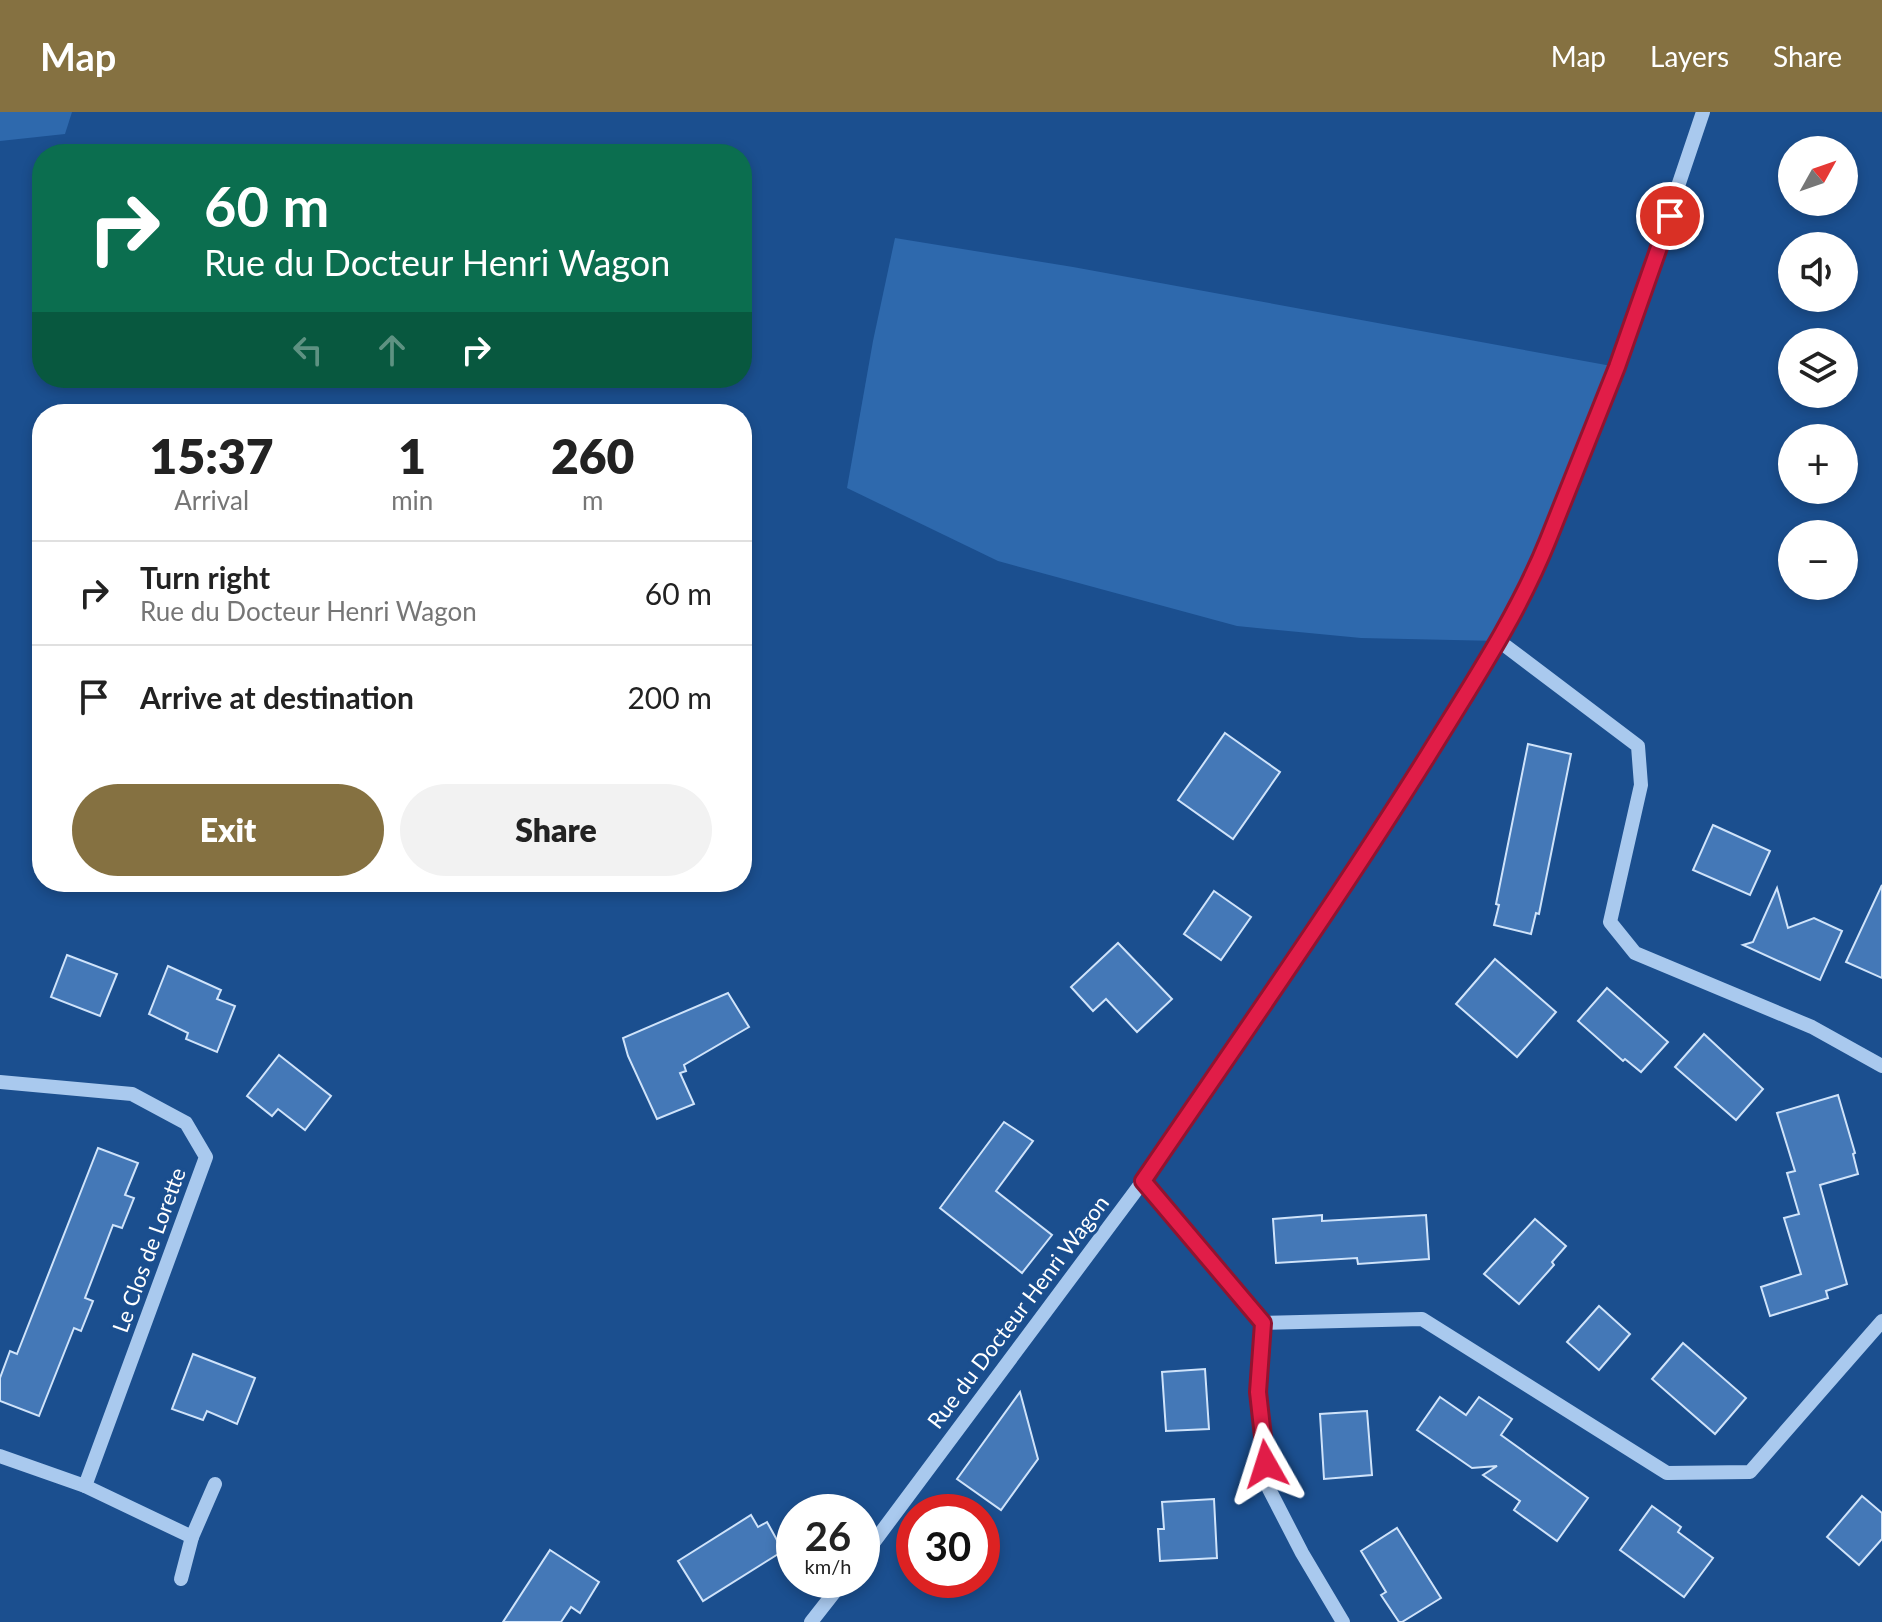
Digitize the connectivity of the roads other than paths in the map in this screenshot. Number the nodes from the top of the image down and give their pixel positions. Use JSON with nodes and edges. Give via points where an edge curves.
{"nodes":[{"id":1,"x":1703,"y":112,"type":"edge"},
{"id":2,"x":1499,"y":641,"type":"junction"},
{"id":3,"x":1882,"y":1066,"type":"edge"},
{"id":4,"x":0,"y":1082,"type":"edge"},
{"id":5,"x":1143,"y":1181,"type":"junction"},
{"id":6,"x":1882,"y":1321,"type":"edge"},
{"id":7,"x":1263,"y":1323,"type":"junction"},
{"id":8,"x":0,"y":1456,"type":"edge"},
{"id":9,"x":215,"y":1484,"type":"dead end"},
{"id":10,"x":85,"y":1486,"type":"junction"},
{"id":11,"x":880,"y":1534,"type":"edge"},
{"id":12,"x":192,"y":1537,"type":"junction"},
{"id":13,"x":181,"y":1579,"type":"dead end"},
{"id":14,"x":830,"y":1598,"type":"edge"},
{"id":15,"x":811,"y":1622,"type":"edge"},
{"id":16,"x":1343,"y":1622,"type":"edge"}],
"edges":[{"from":1,"to":2,"type":"street","name":"Rue du Docteur Henri Wagon","via":[[1617,367],[1537,569]]},
{"from":2,"to":3,"type":"street","via":[[1638,746],[1641,785],[1610,922],[1635,953],[1812,1027]]},
{"from":2,"to":5,"type":"street","name":"Rue du Docteur Henri Wagon","via":[[1373,843]]},
{"from":4,"to":10,"type":"street","name":"Le Clos de Lorette","via":[[132,1094],[186,1123],[206,1157]]},
{"from":5,"to":7,"type":"street"},
{"from":5,"to":11,"type":"street","name":"Rue du Docteur Henri Wagon"},
{"from":6,"to":7,"type":"street","via":[[1750,1472],[1667,1473],[1422,1319]]},
{"from":7,"to":16,"type":"street","via":[[1258,1392],[1269,1489]]},
{"from":8,"to":10,"type":"street"},
{"from":9,"to":12,"type":"street"},
{"from":10,"to":12,"type":"street"},
{"from":12,"to":13,"type":"street"},
{"from":14,"to":15,"type":"street"}]}
